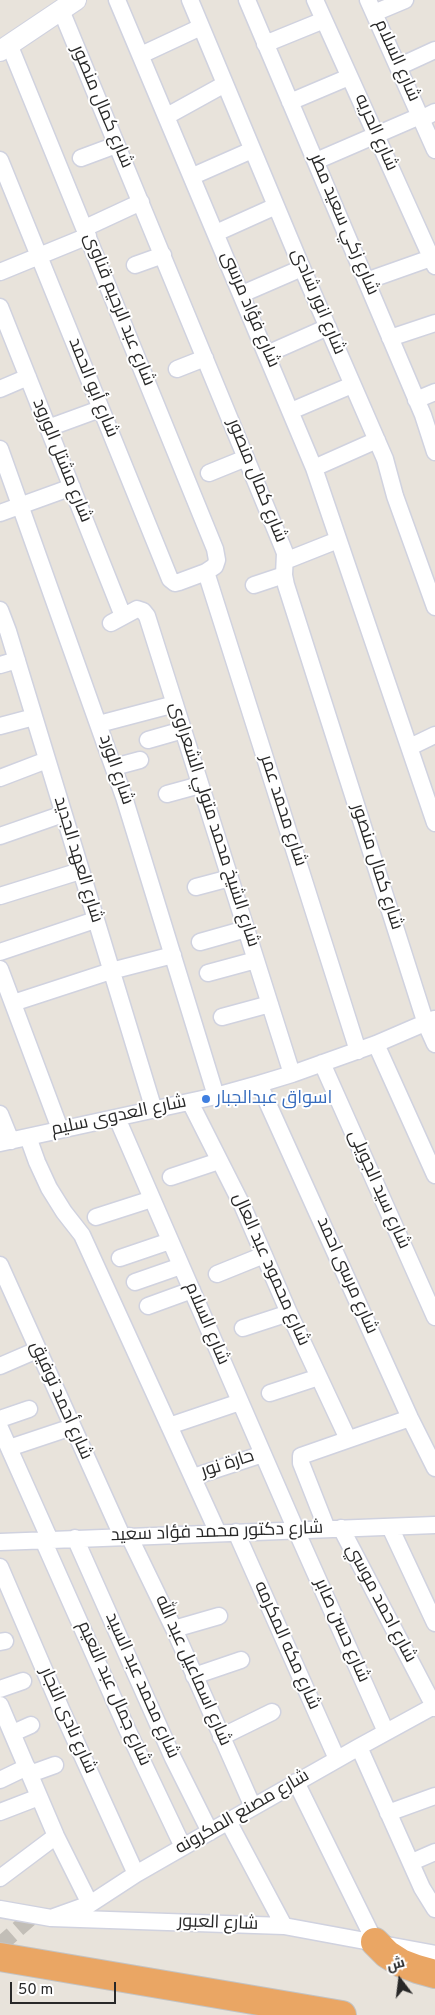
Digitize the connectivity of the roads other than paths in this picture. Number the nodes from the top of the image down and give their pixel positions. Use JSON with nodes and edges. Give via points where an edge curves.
{"nodes":[{"id":1,"x":118,"y":0,"type":"edge"},
{"id":2,"x":190,"y":0,"type":"edge"},
{"id":3,"x":247,"y":0,"type":"edge"},
{"id":4,"x":315,"y":0,"type":"edge"},
{"id":5,"x":405,"y":0,"type":"edge"},
{"id":6,"x":68,"y":5,"type":"edge"},
{"id":7,"x":371,"y":7,"type":"edge"},
{"id":8,"x":324,"y":20,"type":"junction"},
{"id":9,"x":201,"y":27,"type":"junction"},
{"id":10,"x":266,"y":44,"type":"junction"},
{"id":11,"x":5,"y":47,"type":"edge"},
{"id":12,"x":435,"y":50,"type":"edge"},
{"id":13,"x":141,"y":55,"type":"junction"},
{"id":14,"x":398,"y":67,"type":"junction"},
{"id":15,"x":349,"y":77,"type":"junction"},
{"id":16,"x":225,"y":84,"type":"junction"},
{"id":17,"x":290,"y":102,"type":"junction"},
{"id":18,"x":167,"y":116,"type":"junction"},
{"id":19,"x":425,"y":116,"type":"edge"},
{"id":20,"x":376,"y":135,"type":"junction"},
{"id":21,"x":116,"y":145,"type":"junction"},
{"id":22,"x":252,"y":150,"type":"junction"},
{"id":23,"x":435,"y":150,"type":"edge"},
{"id":24,"x":81,"y":158,"type":"dead end"},
{"id":25,"x":0,"y":160,"type":"edge"},
{"id":26,"x":316,"y":161,"type":"junction"},
{"id":27,"x":193,"y":176,"type":"junction"},
{"id":28,"x":142,"y":202,"type":"junction"},
{"id":29,"x":276,"y":206,"type":"junction"},
{"id":30,"x":87,"y":232,"type":"junction"},
{"id":31,"x":216,"y":232,"type":"junction"},
{"id":32,"x":163,"y":255,"type":"junction"},
{"id":33,"x":39,"y":256,"type":"junction"},
{"id":34,"x":433,"y":262,"type":"edge"},
{"id":35,"x":135,"y":265,"type":"dead end"},
{"id":36,"x":302,"y":268,"type":"junction"},
{"id":37,"x":0,"y":272,"type":"edge"},
{"id":38,"x":366,"y":281,"type":"junction"},
{"id":39,"x":242,"y":294,"type":"junction"},
{"id":40,"x":0,"y":307,"type":"edge"},
{"id":41,"x":435,"y":323,"type":"edge"},
{"id":42,"x":328,"y":327,"type":"junction"},
{"id":43,"x":390,"y":338,"type":"junction"},
{"id":44,"x":267,"y":354,"type":"junction"},
{"id":45,"x":206,"y":358,"type":"junction"},
{"id":46,"x":177,"y":369,"type":"dead end"},
{"id":47,"x":28,"y":377,"type":"junction"},
{"id":48,"x":352,"y":385,"type":"junction"},
{"id":49,"x":0,"y":389,"type":"edge"},
{"id":50,"x":435,"y":392,"type":"edge"},
{"id":51,"x":416,"y":400,"type":"junction"},
{"id":52,"x":100,"y":409,"type":"junction"},
{"id":53,"x":290,"y":411,"type":"junction"},
{"id":54,"x":48,"y":428,"type":"junction"},
{"id":55,"x":377,"y":440,"type":"junction"},
{"id":56,"x":0,"y":449,"type":"edge"},
{"id":57,"x":435,"y":452,"type":"edge"},
{"id":58,"x":246,"y":458,"type":"junction"},
{"id":59,"x":314,"y":468,"type":"junction"},
{"id":60,"x":209,"y":473,"type":"dead end"},
{"id":61,"x":72,"y":487,"type":"junction"},
{"id":62,"x":21,"y":506,"type":"junction"},
{"id":63,"x":0,"y":513,"type":"edge"},
{"id":64,"x":338,"y":540,"type":"junction"},
{"id":65,"x":284,"y":568,"type":"junction"},
{"id":66,"x":206,"y":572,"type":"junction"},
{"id":67,"x":254,"y":585,"type":"dead end"},
{"id":68,"x":435,"y":608,"type":"edge"},
{"id":69,"x":0,"y":610,"type":"edge"},
{"id":70,"x":117,"y":620,"type":"joint"},
{"id":71,"x":4,"y":632,"type":"edge"},
{"id":72,"x":17,"y":660,"type":"junction"},
{"id":73,"x":0,"y":665,"type":"edge"},
{"id":74,"x":175,"y":704,"type":"junction"},
{"id":75,"x":34,"y":717,"type":"junction"},
{"id":76,"x":99,"y":724,"type":"junction"},
{"id":77,"x":0,"y":726,"type":"edge"},
{"id":78,"x":183,"y":730,"type":"junction"},
{"id":79,"x":435,"y":735,"type":"edge"},
{"id":80,"x":148,"y":740,"type":"dead end"},
{"id":81,"x":410,"y":747,"type":"junction"},
{"id":82,"x":47,"y":760,"type":"junction"},
{"id":83,"x":140,"y":760,"type":"dead end"},
{"id":84,"x":114,"y":767,"type":"junction"},
{"id":85,"x":0,"y":778,"type":"edge"},
{"id":86,"x":200,"y":785,"type":"junction"},
{"id":87,"x":167,"y":794,"type":"dead end"},
{"id":88,"x":63,"y":814,"type":"junction"},
{"id":89,"x":435,"y":823,"type":"edge"},
{"id":90,"x":0,"y":836,"type":"edge"},
{"id":91,"x":80,"y":872,"type":"junction"},
{"id":92,"x":230,"y":878,"type":"junction"},
{"id":93,"x":196,"y":887,"type":"dead end"},
{"id":94,"x":0,"y":896,"type":"edge"},
{"id":95,"x":95,"y":920,"type":"junction"},
{"id":96,"x":246,"y":929,"type":"junction"},
{"id":97,"x":200,"y":942,"type":"dead end"},
{"id":98,"x":0,"y":952,"type":"edge"},
{"id":99,"x":173,"y":955,"type":"junction"},
{"id":100,"x":256,"y":960,"type":"junction"},
{"id":101,"x":0,"y":969,"type":"edge"},
{"id":102,"x":111,"y":971,"type":"junction"},
{"id":103,"x":208,"y":973,"type":"dead end"},
{"id":104,"x":13,"y":1003,"type":"junction"},
{"id":105,"x":270,"y":1004,"type":"junction"},
{"id":106,"x":222,"y":1017,"type":"dead end"},
{"id":107,"x":431,"y":1021,"type":"edge"},
{"id":108,"x":376,"y":1044,"type":"junction"},
{"id":109,"x":435,"y":1044,"type":"edge"},
{"id":110,"x":358,"y":1051,"type":"junction"},
{"id":111,"x":322,"y":1063,"type":"junction"},
{"id":112,"x":292,"y":1074,"type":"junction"},
{"id":113,"x":258,"y":1084,"type":"junction"},
{"id":114,"x":216,"y":1096,"type":"junction"},
{"id":115,"x":190,"y":1102,"type":"junction"},
{"id":116,"x":154,"y":1110,"type":"junction"},
{"id":117,"x":0,"y":1114,"type":"edge"},
{"id":118,"x":117,"y":1118,"type":"junction"},
{"id":119,"x":60,"y":1129,"type":"junction"},
{"id":120,"x":28,"y":1137,"type":"junction"},
{"id":121,"x":5,"y":1142,"type":"edge"},
{"id":122,"x":219,"y":1161,"type":"junction"},
{"id":123,"x":435,"y":1175,"type":"edge"},
{"id":124,"x":171,"y":1177,"type":"dead end"},
{"id":125,"x":152,"y":1199,"type":"junction"},
{"id":126,"x":96,"y":1217,"type":"dead end"},
{"id":127,"x":170,"y":1241,"type":"junction"},
{"id":128,"x":264,"y":1255,"type":"junction"},
{"id":129,"x":120,"y":1258,"type":"dead end"},
{"id":130,"x":181,"y":1266,"type":"junction"},
{"id":131,"x":217,"y":1274,"type":"dead end"},
{"id":132,"x":2,"y":1275,"type":"edge"},
{"id":133,"x":136,"y":1282,"type":"dead end"},
{"id":134,"x":192,"y":1290,"type":"junction"},
{"id":135,"x":148,"y":1306,"type":"dead end"},
{"id":136,"x":289,"y":1312,"type":"junction"},
{"id":137,"x":435,"y":1317,"type":"edge"},
{"id":138,"x":243,"y":1328,"type":"dead end"},
{"id":139,"x":37,"y":1350,"type":"junction"},
{"id":140,"x":0,"y":1366,"type":"edge"},
{"id":141,"x":319,"y":1377,"type":"junction"},
{"id":142,"x":270,"y":1393,"type":"dead end"},
{"id":143,"x":240,"y":1402,"type":"junction"},
{"id":144,"x":29,"y":1408,"type":"dead end"},
{"id":145,"x":410,"y":1418,"type":"junction"},
{"id":146,"x":0,"y":1419,"type":"edge"},
{"id":147,"x":169,"y":1426,"type":"junction"},
{"id":148,"x":72,"y":1427,"type":"junction"},
{"id":149,"x":0,"y":1428,"type":"edge"},
{"id":150,"x":348,"y":1439,"type":"junction"},
{"id":151,"x":9,"y":1448,"type":"junction"},
{"id":152,"x":263,"y":1454,"type":"junction"},
{"id":153,"x":435,"y":1468,"type":"edge"},
{"id":154,"x":192,"y":1477,"type":"junction"},
{"id":155,"x":435,"y":1525,"type":"edge"},
{"id":156,"x":390,"y":1526,"type":"junction"},
{"id":157,"x":334,"y":1528,"type":"junction"},
{"id":158,"x":296,"y":1530,"type":"junction"},
{"id":159,"x":236,"y":1532,"type":"junction"},
{"id":160,"x":218,"y":1533,"type":"junction"},
{"id":161,"x":125,"y":1536,"type":"junction"},
{"id":162,"x":75,"y":1538,"type":"junction"},
{"id":163,"x":47,"y":1540,"type":"junction"},
{"id":164,"x":0,"y":1542,"type":"edge"},
{"id":165,"x":0,"y":1567,"type":"edge"},
{"id":166,"x":219,"y":1616,"type":"dead end"},
{"id":167,"x":435,"y":1623,"type":"edge"},
{"id":168,"x":174,"y":1630,"type":"junction"},
{"id":169,"x":241,"y":1660,"type":"dead end"},
{"id":170,"x":194,"y":1676,"type":"junction"},
{"id":171,"x":23,"y":1681,"type":"dead end"},
{"id":172,"x":0,"y":1689,"type":"edge"},
{"id":173,"x":431,"y":1690,"type":"edge"},
{"id":174,"x":435,"y":1707,"type":"edge"},
{"id":175,"x":272,"y":1712,"type":"dead end"},
{"id":176,"x":5,"y":1720,"type":"edge"},
{"id":177,"x":30,"y":1725,"type":"dead end"},
{"id":178,"x":386,"y":1732,"type":"junction"},
{"id":179,"x":221,"y":1737,"type":"junction"},
{"id":180,"x":359,"y":1747,"type":"junction"},
{"id":181,"x":337,"y":1759,"type":"junction"},
{"id":182,"x":55,"y":1764,"type":"dead end"},
{"id":183,"x":29,"y":1771,"type":"junction"},
{"id":184,"x":0,"y":1780,"type":"edge"},
{"id":185,"x":296,"y":1782,"type":"junction"},
{"id":186,"x":435,"y":1796,"type":"edge"},
{"id":187,"x":39,"y":1797,"type":"junction"},
{"id":188,"x":252,"y":1807,"type":"junction"},
{"id":189,"x":0,"y":1812,"type":"edge"},
{"id":190,"x":388,"y":1813,"type":"junction"},
{"id":191,"x":228,"y":1821,"type":"junction"},
{"id":192,"x":210,"y":1832,"type":"junction"},
{"id":193,"x":56,"y":1836,"type":"junction"},
{"id":194,"x":183,"y":1847,"type":"junction"},
{"id":195,"x":435,"y":1852,"type":"edge"},
{"id":196,"x":412,"y":1862,"type":"junction"},
{"id":197,"x":136,"y":1874,"type":"junction"},
{"id":198,"x":0,"y":1878,"type":"edge"},
{"id":199,"x":0,"y":1899,"type":"edge"},
{"id":200,"x":90,"y":1904,"type":"junction"},
{"id":201,"x":434,"y":1907,"type":"edge"},
{"id":202,"x":7,"y":1910,"type":"edge"},
{"id":203,"x":51,"y":1918,"type":"junction"},
{"id":204,"x":284,"y":1926,"type":"junction"},
{"id":205,"x":375,"y":1942,"type":"junction"},
{"id":206,"x":435,"y":1954,"type":"edge"},
{"id":207,"x":0,"y":1957,"type":"edge"},
{"id":208,"x":435,"y":1974,"type":"edge"},
{"id":209,"x":342,"y":2015,"type":"edge"}],
"edges":[{"from":1,"to":13,"type":"street","name":"شارع فؤاد مرسى"},
{"from":2,"to":9,"type":"street","name":"شارع انور شادى"},
{"from":3,"to":10,"type":"street","name":"شارع زكي سعيد مطر"},
{"from":4,"to":8,"type":"street","name":"شارع الحريه"},
{"from":5,"to":7,"type":"street"},
{"from":6,"to":11,"type":"street"},
{"from":6,"to":21,"type":"street","name":"شارع كمال منصور"},
{"from":7,"to":14,"type":"street","name":"شارع السلام"},
{"from":8,"to":10,"type":"street"},
{"from":8,"to":15,"type":"street","name":"شارع الحريه"},
{"from":9,"to":13,"type":"street"},
{"from":9,"to":16,"type":"street","name":"شارع انور شادى"},
{"from":10,"to":17,"type":"street","name":"شارع زكي سعيد مطر"},
{"from":11,"to":30,"type":"street","name":"شارع عبد الرحيم قناوى"},
{"from":12,"to":14,"type":"street"},
{"from":13,"to":18,"type":"street","name":"شارع فؤاد مرسى"},
{"from":14,"to":19,"type":"street","name":"شارع السلام"},
{"from":15,"to":17,"type":"street"},
{"from":15,"to":20,"type":"street","name":"شارع الحريه"},
{"from":16,"to":18,"type":"street"},
{"from":16,"to":22,"type":"street","name":"شارع انور شادى"},
{"from":17,"to":26,"type":"street","name":"شارع زكي سعيد مطر"},
{"from":18,"to":27,"type":"street","name":"شارع فؤاد مرسى"},
{"from":19,"to":20,"type":"street"},
{"from":19,"to":23,"type":"street","name":"شارع السلام"},
{"from":20,"to":26,"type":"street"},
{"from":20,"to":34,"type":"street","name":"شارع الحريه"},
{"from":21,"to":24,"type":"street"},
{"from":21,"to":28,"type":"street","name":"شارع كمال منصور"},
{"from":22,"to":27,"type":"street"},
{"from":22,"to":29,"type":"street","name":"شارع انور شادى"},
{"from":25,"to":33,"type":"street","name":"شارع أبو الحمد"},
{"from":26,"to":38,"type":"street","name":"شارع زكي سعيد مطر"},
{"from":27,"to":31,"type":"street","name":"شارع فؤاد مرسى"},
{"from":28,"to":30,"type":"street"},
{"from":28,"to":32,"type":"street","name":"شارع كمال منصور"},
{"from":29,"to":31,"type":"street"},
{"from":29,"to":36,"type":"street","name":"شارع انور شادى"},
{"from":30,"to":33,"type":"street"},
{"from":30,"to":66,"type":"street","name":"شارع عبد الرحيم قناوى","via":[[215,550],[215,566]]},
{"from":31,"to":39,"type":"street","name":"شارع فؤاد مرسى"},
{"from":32,"to":35,"type":"street"},
{"from":32,"to":45,"type":"street","name":"شارع كمال منصور"},
{"from":33,"to":37,"type":"street"},
{"from":33,"to":52,"type":"street","name":"شارع أبو الحمد"},
{"from":34,"to":38,"type":"street"},
{"from":36,"to":39,"type":"street"},
{"from":36,"to":42,"type":"street","name":"شارع انور شادى"},
{"from":38,"to":43,"type":"street","name":"شارع زكي سعيد مطر"},
{"from":39,"to":44,"type":"street","name":"شارع فؤاد مرسى"},
{"from":40,"to":47,"type":"street","name":"شارع مشتل الورود"},
{"from":41,"to":43,"type":"street"},
{"from":42,"to":44,"type":"street"},
{"from":42,"to":48,"type":"street","name":"شارع انور شادى"},
{"from":43,"to":51,"type":"street","name":"شارع زكي سعيد مطر"},
{"from":44,"to":53,"type":"street","name":"شارع فؤاد مرسى"},
{"from":45,"to":46,"type":"street"},
{"from":45,"to":58,"type":"street","name":"شارع كمال منصور"},
{"from":47,"to":49,"type":"street"},
{"from":47,"to":54,"type":"street","name":"شارع مشتل الورود"},
{"from":48,"to":53,"type":"street"},
{"from":48,"to":55,"type":"street","name":"شارع انور شادى"},
{"from":50,"to":51,"type":"street"},
{"from":51,"to":57,"type":"street","name":"شارع زكي سعيد مطر"},
{"from":52,"to":54,"type":"street"},
{"from":52,"to":66,"type":"street","name":"شارع أبو الحمد","via":[[170,579],[175,583]]},
{"from":53,"to":59,"type":"street","name":"شارع فؤاد مرسى"},
{"from":54,"to":61,"type":"street","name":"شارع مشتل الورود"},
{"from":55,"to":59,"type":"street"},
{"from":55,"to":68,"type":"street","name":"شارع انور شادى"},
{"from":56,"to":62,"type":"street","name":"شارع الورد"},
{"from":58,"to":60,"type":"street"},
{"from":58,"to":65,"type":"street","name":"شارع كمال منصور","via":[[282,543]]},
{"from":59,"to":64,"type":"street","name":"شارع فؤاد مرسى"},
{"from":61,"to":62,"type":"street"},
{"from":61,"to":70,"type":"street","name":"شارع مشتل الورود"},
{"from":62,"to":63,"type":"street"},
{"from":62,"to":76,"type":"street","name":"شارع الورد"},
{"from":64,"to":65,"type":"street"},
{"from":64,"to":81,"type":"street","name":"شارع فؤاد مرسى"},
{"from":65,"to":67,"type":"street"},
{"from":65,"to":107,"type":"street","name":"شارع كمال منصور"},
{"from":66,"to":110,"type":"street","name":"شارع محمد عمر"},
{"from":69,"to":71,"type":"street","name":"شارع العهد الجديد"},
{"from":70,"to":74,"type":"street","name":"شارع الشيخ محمد متولي الشعراوى","via":[[137,609],[145,613]]},
{"from":71,"to":72,"type":"street","name":"شارع العهد الجديد"},
{"from":72,"to":73,"type":"street"},
{"from":72,"to":75,"type":"street","name":"شارع العهد الجديد"},
{"from":74,"to":76,"type":"street"},
{"from":74,"to":78,"type":"street","name":"شارع الشيخ محمد متولي الشعراوى"},
{"from":75,"to":77,"type":"street"},
{"from":75,"to":82,"type":"street","name":"شارع العهد الجديد"},
{"from":76,"to":84,"type":"street","name":"شارع الورد"},
{"from":78,"to":80,"type":"street"},
{"from":78,"to":86,"type":"street","name":"شارع الشيخ محمد متولي الشعراوى"},
{"from":79,"to":81,"type":"street"},
{"from":81,"to":89,"type":"street","name":"شارع فؤاد مرسى"},
{"from":82,"to":85,"type":"street"},
{"from":82,"to":88,"type":"street","name":"شارع العهد الجديد"},
{"from":83,"to":84,"type":"street"},
{"from":84,"to":99,"type":"street","name":"شارع الورد"},
{"from":86,"to":87,"type":"street"},
{"from":86,"to":92,"type":"street","name":"شارع الشيخ محمد متولي الشعراوى"},
{"from":88,"to":90,"type":"street"},
{"from":88,"to":91,"type":"street","name":"شارع العهد الجديد"},
{"from":91,"to":94,"type":"street"},
{"from":91,"to":95,"type":"street","name":"شارع العهد الجديد"},
{"from":92,"to":93,"type":"street"},
{"from":92,"to":96,"type":"street","name":"شارع الشيخ محمد متولي الشعراوى"},
{"from":95,"to":98,"type":"street"},
{"from":95,"to":102,"type":"street","name":"شارع العهد الجديد"},
{"from":96,"to":97,"type":"street"},
{"from":96,"to":100,"type":"street","name":"شارع الشيخ محمد متولي الشعراوى"},
{"from":99,"to":102,"type":"street"},
{"from":99,"to":114,"type":"street","name":"شارع الورد"},
{"from":100,"to":103,"type":"street"},
{"from":100,"to":105,"type":"street","name":"شارع الشيخ محمد متولي الشعراوى"},
{"from":101,"to":104,"type":"street"},
{"from":102,"to":104,"type":"street"},
{"from":102,"to":116,"type":"street","name":"شارع العهد الجديد"},
{"from":104,"to":119,"type":"street"},
{"from":105,"to":106,"type":"street"},
{"from":105,"to":112,"type":"street","name":"شارع الشيخ محمد متولي الشعراوى"},
{"from":107,"to":108,"type":"street","name":"شارع العدوى سليم"},
{"from":107,"to":109,"type":"street","name":"شارع كمال منصور"},
{"from":108,"to":110,"type":"street","name":"شارع العدوى سليم"},
{"from":108,"to":123,"type":"street"},
{"from":110,"to":111,"type":"street","name":"شارع العدوى سليم"},
{"from":111,"to":112,"type":"street","name":"شارع العدوى سليم"},
{"from":111,"to":137,"type":"street","name":"شارع سيد الجويلى"},
{"from":112,"to":113,"type":"street","name":"شارع العدوى سليم"},
{"from":113,"to":114,"type":"street","name":"شارع العدوى سليم"},
{"from":113,"to":145,"type":"street","name":"شارع مرسى احمد"},
{"from":114,"to":115,"type":"street","name":"شارع العدوى سليم"},
{"from":115,"to":116,"type":"street","name":"شارع العدوى سليم"},
{"from":115,"to":122,"type":"street","name":"شارع محمود عبد العال"},
{"from":116,"to":118,"type":"street","name":"شارع العدوى سليم"},
{"from":117,"to":121,"type":"street"},
{"from":118,"to":119,"type":"street","name":"شارع العدوى سليم"},
{"from":118,"to":125,"type":"street","name":"شارع السلام"},
{"from":119,"to":120,"type":"street","name":"شارع العدوى سليم"},
{"from":120,"to":121,"type":"street","name":"شارع العدوى سليم"},
{"from":120,"to":147,"type":"street","via":[[49,1188],[82,1235]]},
{"from":122,"to":124,"type":"street"},
{"from":122,"to":128,"type":"street","name":"شارع محمود عبد العال"},
{"from":125,"to":126,"type":"street"},
{"from":125,"to":127,"type":"street","name":"شارع السلام"},
{"from":127,"to":129,"type":"street"},
{"from":127,"to":130,"type":"street","name":"شارع السلام"},
{"from":128,"to":131,"type":"street"},
{"from":128,"to":136,"type":"street","name":"شارع محمود عبد العال"},
{"from":130,"to":133,"type":"street"},
{"from":130,"to":134,"type":"street","name":"شارع السلام"},
{"from":132,"to":139,"type":"street","name":"شارع أحمد توفيق"},
{"from":134,"to":135,"type":"street"},
{"from":134,"to":143,"type":"street","name":"شارع السلام"},
{"from":136,"to":138,"type":"street"},
{"from":136,"to":141,"type":"street","name":"شارع محمود عبد العال"},
{"from":139,"to":140,"type":"street"},
{"from":139,"to":148,"type":"street","name":"شارع أحمد توفيق"},
{"from":141,"to":142,"type":"street"},
{"from":141,"to":150,"type":"street","name":"شارع محمود عبد العال"},
{"from":143,"to":147,"type":"street"},
{"from":143,"to":152,"type":"street","name":"شارع السلام"},
{"from":144,"to":146,"type":"street"},
{"from":145,"to":150,"type":"street"},
{"from":145,"to":153,"type":"street","name":"شارع مرسى احمد"},
{"from":147,"to":154,"type":"street"},
{"from":148,"to":151,"type":"street"},
{"from":148,"to":161,"type":"street","name":"شارع أحمد توفيق"},
{"from":149,"to":151,"type":"street","name":"شارع جمال عبد النعيم"},
{"from":150,"to":157,"type":"street","name":"شارع احمد موسي","via":[[304,1453],[300,1459]]},
{"from":151,"to":163,"type":"street","name":"شارع جمال عبد النعيم"},
{"from":152,"to":154,"type":"street","name":"حارة نور"},
{"from":152,"to":158,"type":"street","name":"شارع السلام"},
{"from":154,"to":160,"type":"street"},
{"from":155,"to":156,"type":"street","name":"شارع دكتور محمد فؤاد سعيد"},
{"from":156,"to":157,"type":"street","name":"شارع دكتور محمد فؤاد سعيد"},
{"from":156,"to":167,"type":"street"},
{"from":157,"to":158,"type":"street","name":"شارع دكتور محمد فؤاد سعيد"},
{"from":157,"to":173,"type":"street","name":"شارع احمد موسي"},
{"from":158,"to":159,"type":"street","name":"شارع دكتور محمد فؤاد سعيد"},
{"from":158,"to":178,"type":"street","name":"شارع حسن صابر"},
{"from":159,"to":160,"type":"street","name":"شارع دكتور محمد فؤاد سعيد"},
{"from":159,"to":181,"type":"street","name":"شارع مكه المكرمه"},
{"from":160,"to":161,"type":"street","name":"شارع دكتور محمد فؤاد سعيد"},
{"from":161,"to":162,"type":"street","name":"شارع دكتور محمد فؤاد سعيد"},
{"from":161,"to":168,"type":"street","name":"شارع اسماعيل عبد الله"},
{"from":162,"to":163,"type":"street","name":"شارع دكتور محمد فؤاد سعيد"},
{"from":162,"to":192,"type":"street","name":"شارع محمد عبد السيد","via":[[173,1758]]},
{"from":163,"to":164,"type":"street","name":"شارع دكتور محمد فؤاد سعيد"},
{"from":163,"to":194,"type":"street","name":"شارع جمال عبد النعيم"},
{"from":165,"to":197,"type":"street","name":"شارع نادى النجار"},
{"from":166,"to":168,"type":"street"},
{"from":168,"to":170,"type":"street","name":"شارع اسماعيل عبد الله"},
{"from":169,"to":170,"type":"street"},
{"from":170,"to":179,"type":"street","name":"شارع اسماعيل عبد الله"},
{"from":171,"to":172,"type":"street"},
{"from":173,"to":174,"type":"street","name":"شارع احمد موسي"},
{"from":174,"to":178,"type":"street","name":"شارع مصنع المكرونه"},
{"from":175,"to":179,"type":"street"},
{"from":176,"to":177,"type":"street"},
{"from":176,"to":183,"type":"street"},
{"from":178,"to":180,"type":"street","name":"شارع مصنع المكرونه"},
{"from":179,"to":188,"type":"street","name":"شارع اسماعيل عبد الله"},
{"from":180,"to":181,"type":"street","name":"شارع مصنع المكرونه"},
{"from":180,"to":190,"type":"street"},
{"from":181,"to":185,"type":"street","name":"شارع مصنع المكرونه"},
{"from":182,"to":183,"type":"street"},
{"from":183,"to":184,"type":"street"},
{"from":183,"to":187,"type":"street"},
{"from":185,"to":188,"type":"street","name":"شارع مصنع المكرونه"},
{"from":185,"to":205,"type":"street"},
{"from":186,"to":190,"type":"street"},
{"from":187,"to":189,"type":"street"},
{"from":187,"to":193,"type":"street"},
{"from":188,"to":191,"type":"street","name":"شارع مصنع المكرونه"},
{"from":190,"to":196,"type":"street"},
{"from":191,"to":192,"type":"street","name":"شارع مصنع المكرونه"},
{"from":191,"to":204,"type":"street"},
{"from":192,"to":194,"type":"street","name":"شارع مصنع المكرونه"},
{"from":193,"to":198,"type":"street"},
{"from":193,"to":200,"type":"street"},
{"from":194,"to":197,"type":"street","name":"شارع مصنع المكرونه"},
{"from":195,"to":196,"type":"street"},
{"from":196,"to":201,"type":"street"},
{"from":197,"to":200,"type":"street","name":"شارع مصنع المكرونه"},
{"from":199,"to":202,"type":"street"},
{"from":200,"to":203,"type":"street","name":"شارع مصنع المكرونه"},
{"from":202,"to":203,"type":"street","name":"شارع العبور"},
{"from":203,"to":204,"type":"street","name":"شارع العبور"},
{"from":204,"to":205,"type":"street","name":"شارع العبور"},
{"from":205,"to":206,"type":"street","name":"شارع العبور"},
{"from":205,"to":208,"type":"highway","via":[[401,1963]]},
{"from":207,"to":209,"type":"highway"}]}
